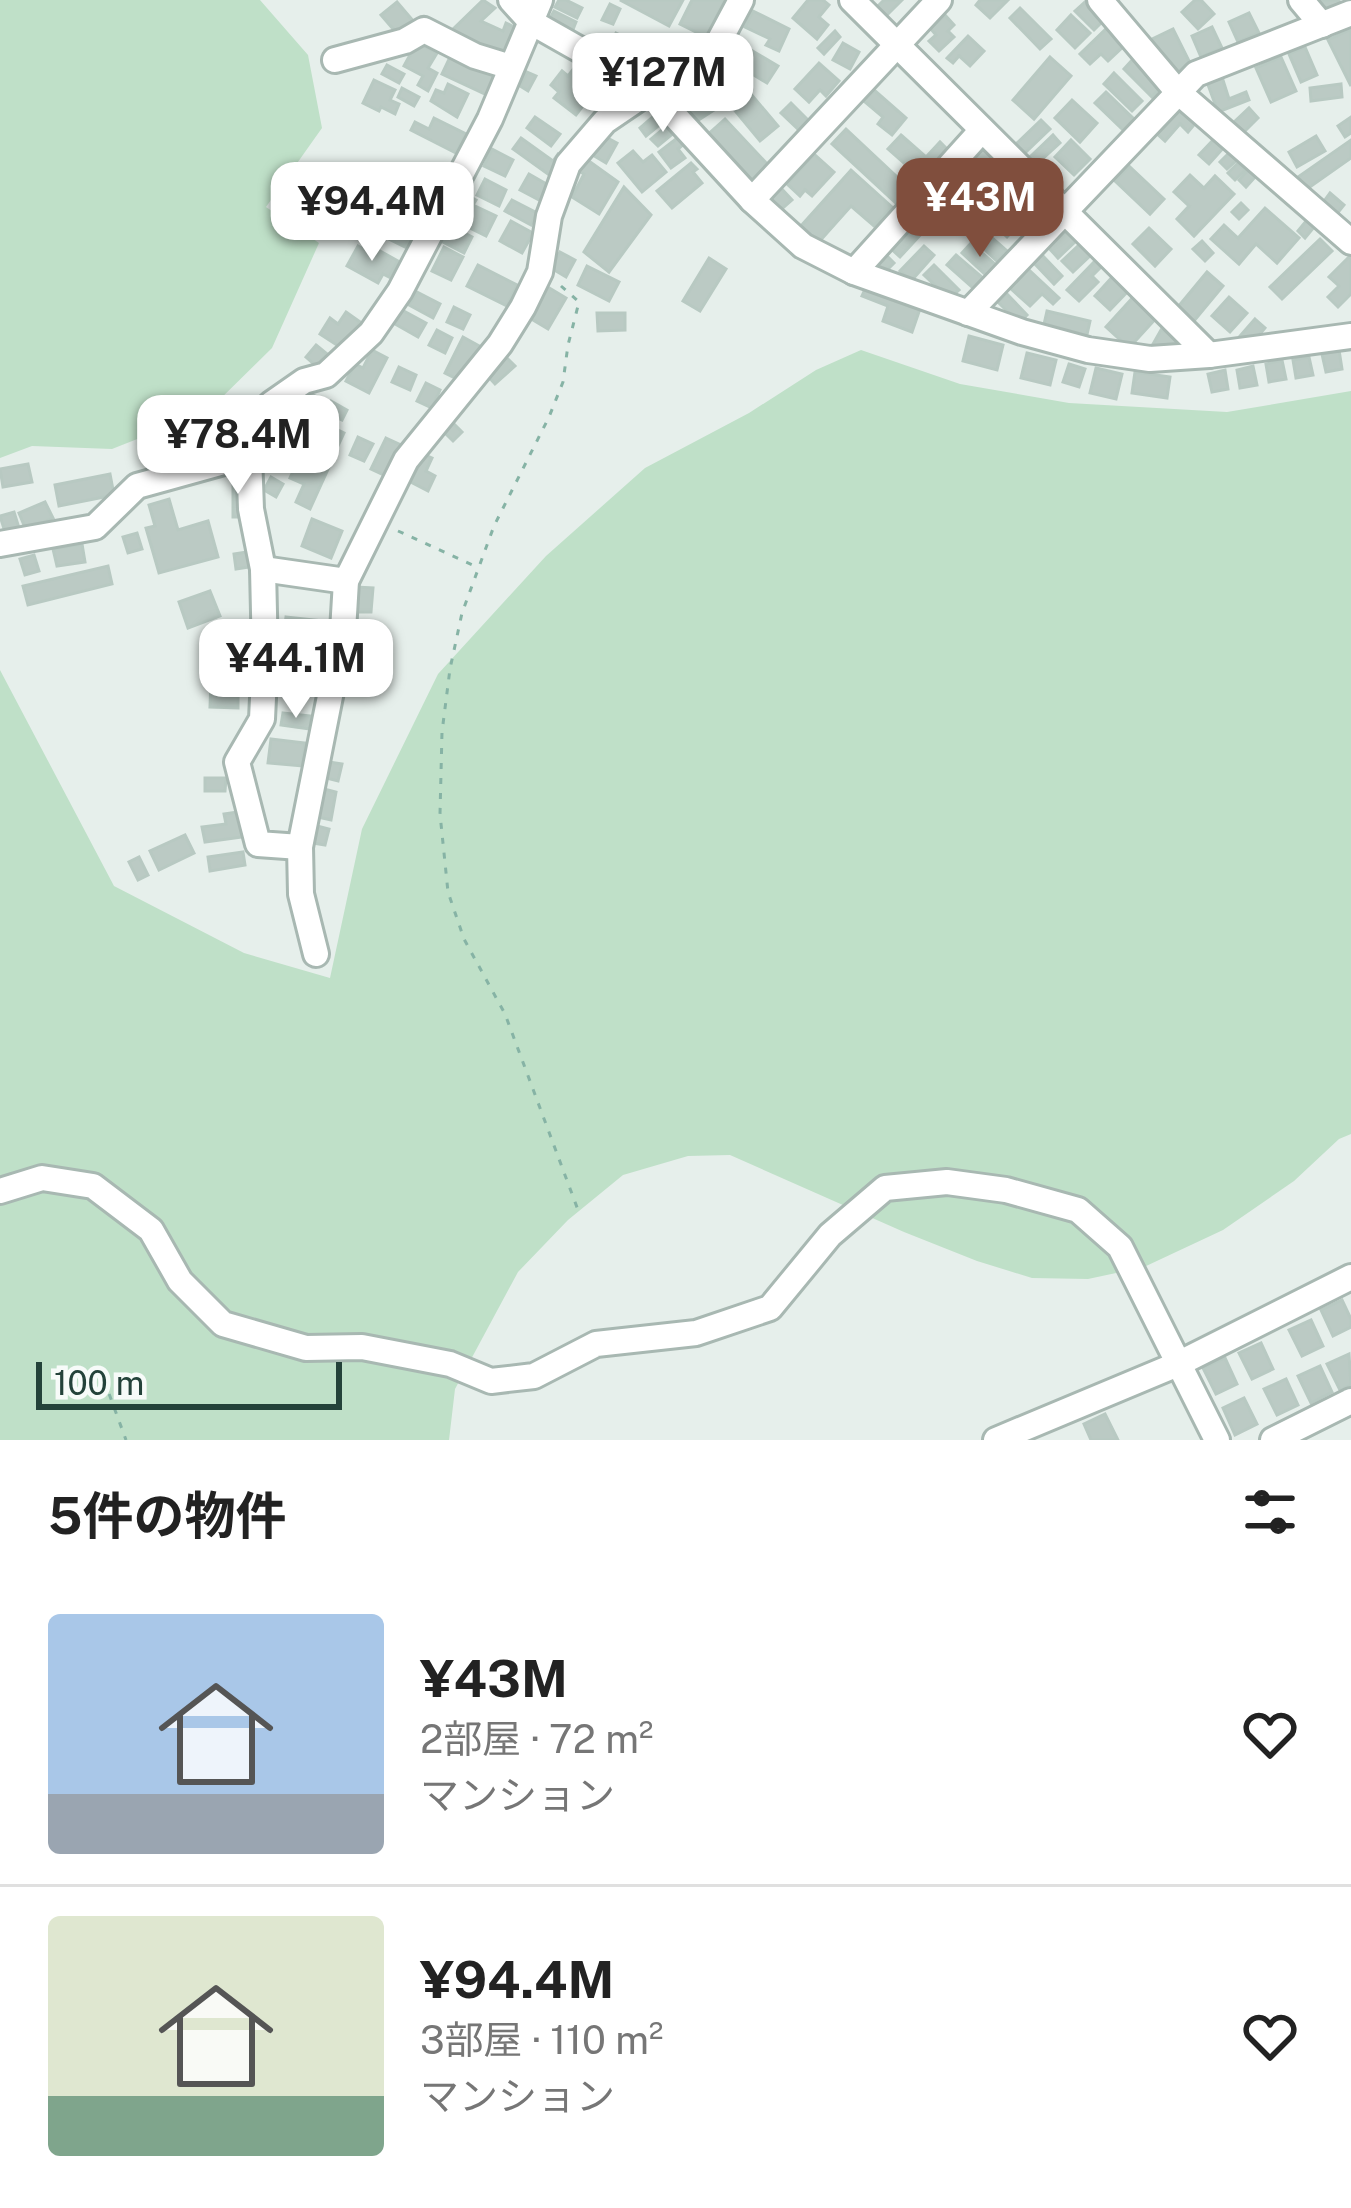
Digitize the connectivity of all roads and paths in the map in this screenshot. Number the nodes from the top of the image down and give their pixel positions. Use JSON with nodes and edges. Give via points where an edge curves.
{"nodes":[{"id":1,"x":511,"y":0,"type":"edge"},
{"id":2,"x":741,"y":0,"type":"edge"},
{"id":3,"x":853,"y":0,"type":"edge"},
{"id":4,"x":939,"y":0,"type":"edge"},
{"id":5,"x":1301,"y":0,"type":"edge"},
{"id":6,"x":1107,"y":2,"type":"edge"},
{"id":7,"x":536,"y":11,"type":"edge"},
{"id":8,"x":1351,"y":13,"type":"edge"},
{"id":9,"x":1322,"y":26,"type":"junction"},
{"id":10,"x":897,"y":45,"type":"junction"},
{"id":11,"x":335,"y":60,"type":"dead end"},
{"id":12,"x":512,"y":68,"type":"junction"},
{"id":13,"x":651,"y":90,"type":"junction"},
{"id":14,"x":1177,"y":91,"type":"junction"},
{"id":15,"x":982,"y":130,"type":"junction"},
{"id":16,"x":752,"y":200,"type":"junction"},
{"id":17,"x":1065,"y":211,"type":"junction"},
{"id":18,"x":1351,"y":242,"type":"edge"},
{"id":19,"x":539,"y":272,"type":"junction"},
{"id":20,"x":854,"y":272,"type":"junction"},
{"id":21,"x":968,"y":313,"type":"junction"},
{"id":22,"x":1351,"y":336,"type":"edge"},
{"id":23,"x":1210,"y":355,"type":"junction"},
{"id":24,"x":249,"y":455,"type":"junction"},
{"id":25,"x":376,"y":521,"type":"junction"},
{"id":26,"x":0,"y":544,"type":"edge"},
{"id":27,"x":479,"y":567,"type":"junction"},
{"id":28,"x":263,"y":569,"type":"junction"},
{"id":29,"x":346,"y":581,"type":"junction"},
{"id":30,"x":300,"y":847,"type":"junction"},
{"id":31,"x":316,"y":954,"type":"dead end"},
{"id":32,"x":0,"y":1191,"type":"edge"},
{"id":33,"x":578,"y":1210,"type":"dead end"},
{"id":34,"x":1351,"y":1277,"type":"edge"},
{"id":35,"x":1178,"y":1364,"type":"junction"},
{"id":36,"x":104,"y":1380,"type":"dead end"},
{"id":37,"x":1351,"y":1401,"type":"edge"},
{"id":38,"x":126,"y":1440,"type":"edge"},
{"id":39,"x":995,"y":1440,"type":"edge"},
{"id":40,"x":1216,"y":1440,"type":"edge"},
{"id":41,"x":1274,"y":1440,"type":"edge"}],
"edges":[{"from":1,"to":7,"type":"street"},
{"from":2,"to":13,"type":"street","via":[[717,45]]},
{"from":3,"to":10,"type":"street"},
{"from":4,"to":10,"type":"street"},
{"from":5,"to":9,"type":"street"},
{"from":6,"to":14,"type":"street"},
{"from":7,"to":12,"type":"street"},
{"from":7,"to":13,"type":"street"},
{"from":8,"to":9,"type":"street"},
{"from":9,"to":14,"type":"street","via":[[1196,74]]},
{"from":10,"to":15,"type":"street"},
{"from":10,"to":16,"type":"street"},
{"from":11,"to":12,"type":"street","via":[[424,30]]},
{"from":12,"to":24,"type":"street","via":[[400,291],[371,333],[326,375],[271,404]]},
{"from":13,"to":16,"type":"street"},
{"from":13,"to":19,"type":"street","via":[[605,122],[568,164]]},
{"from":14,"to":17,"type":"street"},
{"from":14,"to":18,"type":"street"},
{"from":15,"to":17,"type":"street"},
{"from":15,"to":20,"type":"street"},
{"from":16,"to":20,"type":"street","via":[[803,246]]},
{"from":17,"to":21,"type":"street"},
{"from":17,"to":23,"type":"street"},
{"from":19,"to":25,"type":"street","via":[[500,344],[406,460]]},
{"from":19,"to":27,"type":"path","via":[[579,302],[563,382]]},
{"from":20,"to":21,"type":"street"},
{"from":21,"to":23,"type":"street","via":[[1088,350]]},
{"from":22,"to":23,"type":"street"},
{"from":24,"to":26,"type":"street","via":[[137,486],[95,527]]},
{"from":24,"to":28,"type":"street"},
{"from":25,"to":27,"type":"path"},
{"from":25,"to":29,"type":"street"},
{"from":27,"to":33,"type":"path","via":[[462,613],[442,732],[448,892],[505,1014]]},
{"from":28,"to":29,"type":"street"},
{"from":28,"to":30,"type":"street","via":[[262,719],[237,762],[258,844]]},
{"from":29,"to":30,"type":"street"},
{"from":30,"to":31,"type":"street"},
{"from":32,"to":35,"type":"street","via":[[42,1178],[93,1186],[151,1230],[180,1281],[223,1324],[306,1348],[362,1347],[450,1364],[491,1382],[534,1376],[596,1344],[696,1333],[770,1308],[830,1235],[885,1188],[947,1182],[1006,1190],[1078,1210],[1120,1247]]},
{"from":34,"to":35,"type":"street"},
{"from":35,"to":39,"type":"street"},
{"from":35,"to":40,"type":"street"},
{"from":36,"to":38,"type":"path"},
{"from":37,"to":41,"type":"street"}]}
